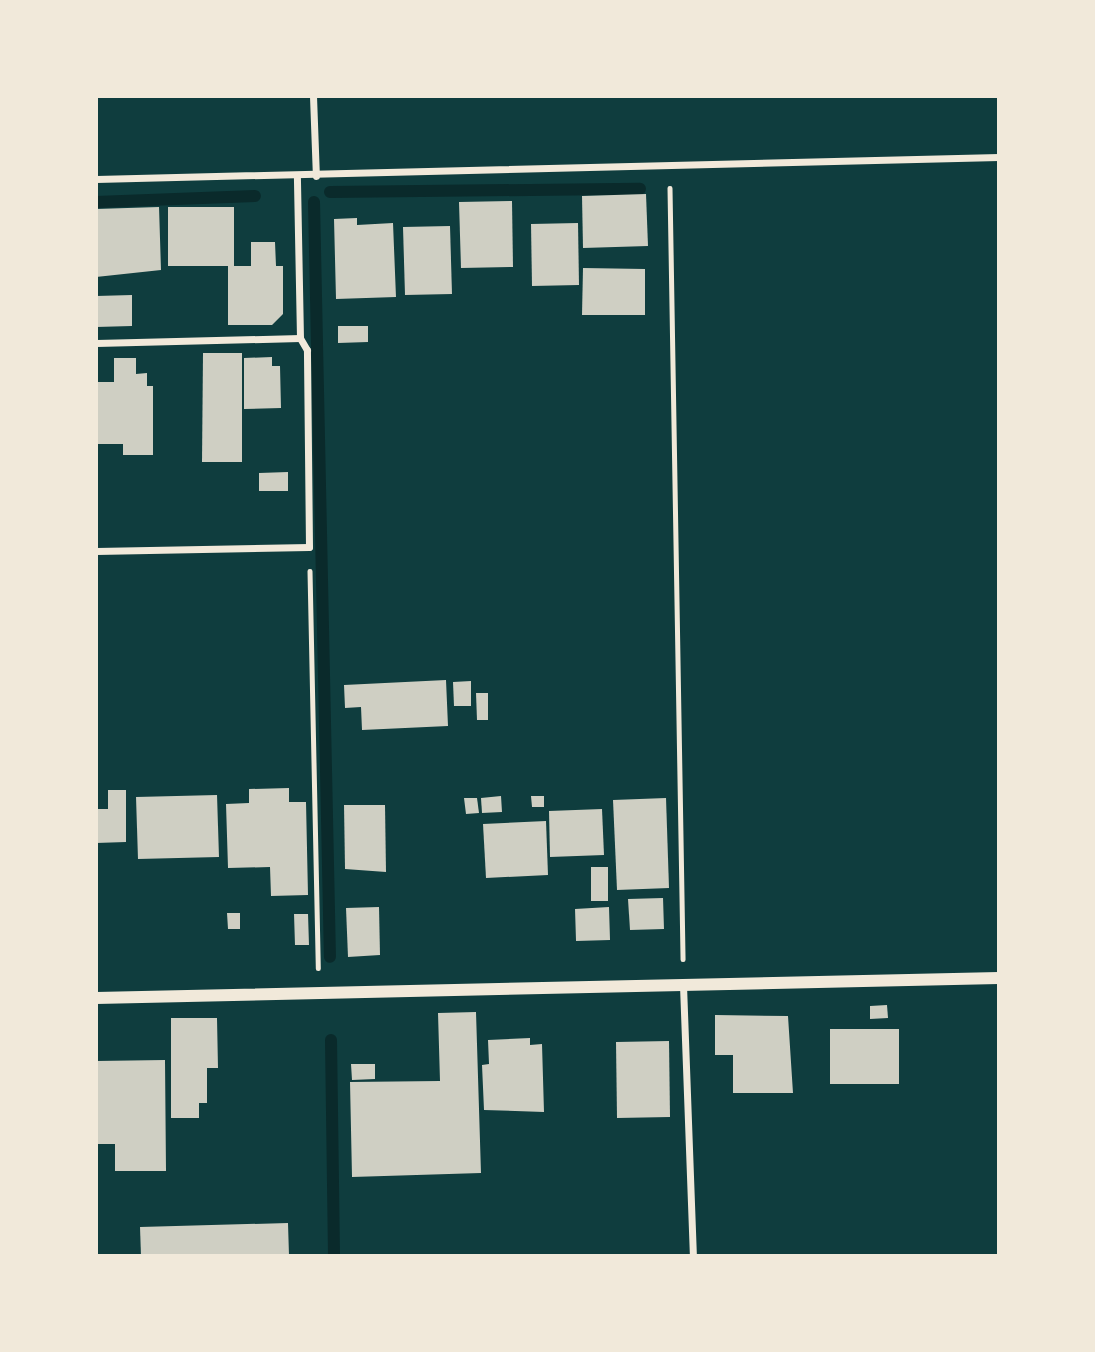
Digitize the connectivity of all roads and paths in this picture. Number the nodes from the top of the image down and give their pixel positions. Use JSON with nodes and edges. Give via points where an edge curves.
{"nodes":[{"id":1,"x":313,"y":96,"type":"edge"},
{"id":2,"x":999,"y":157,"type":"edge"},
{"id":3,"x":669,"y":164,"type":"junction"},
{"id":4,"x":316,"y":176,"type":"junction"},
{"id":5,"x":297,"y":177,"type":"junction"},
{"id":6,"x":96,"y":179,"type":"edge"},
{"id":7,"x":300,"y":338,"type":"junction"},
{"id":8,"x":96,"y":343,"type":"edge"},
{"id":9,"x":309,"y":547,"type":"junction"},
{"id":10,"x":96,"y":551,"type":"edge"},
{"id":11,"x":999,"y":978,"type":"edge"},
{"id":12,"x":684,"y":985,"type":"junction"},
{"id":13,"x":318,"y":994,"type":"junction"},
{"id":14,"x":96,"y":998,"type":"edge"},
{"id":15,"x":693,"y":1256,"type":"edge"}],
"edges":[{"from":1,"to":4,"type":"street"},
{"from":2,"to":3,"type":"street"},
{"from":3,"to":4,"type":"street"},
{"from":3,"to":12,"type":"path"},
{"from":4,"to":5,"type":"street"},
{"from":5,"to":6,"type":"street"},
{"from":5,"to":7,"type":"street"},
{"from":7,"to":8,"type":"street"},
{"from":7,"to":9,"type":"street","via":[[307,350]]},
{"from":9,"to":10,"type":"street"},
{"from":9,"to":13,"type":"path"},
{"from":11,"to":12,"type":"street"},
{"from":12,"to":13,"type":"street"},
{"from":12,"to":15,"type":"street"},
{"from":13,"to":14,"type":"street"}]}
